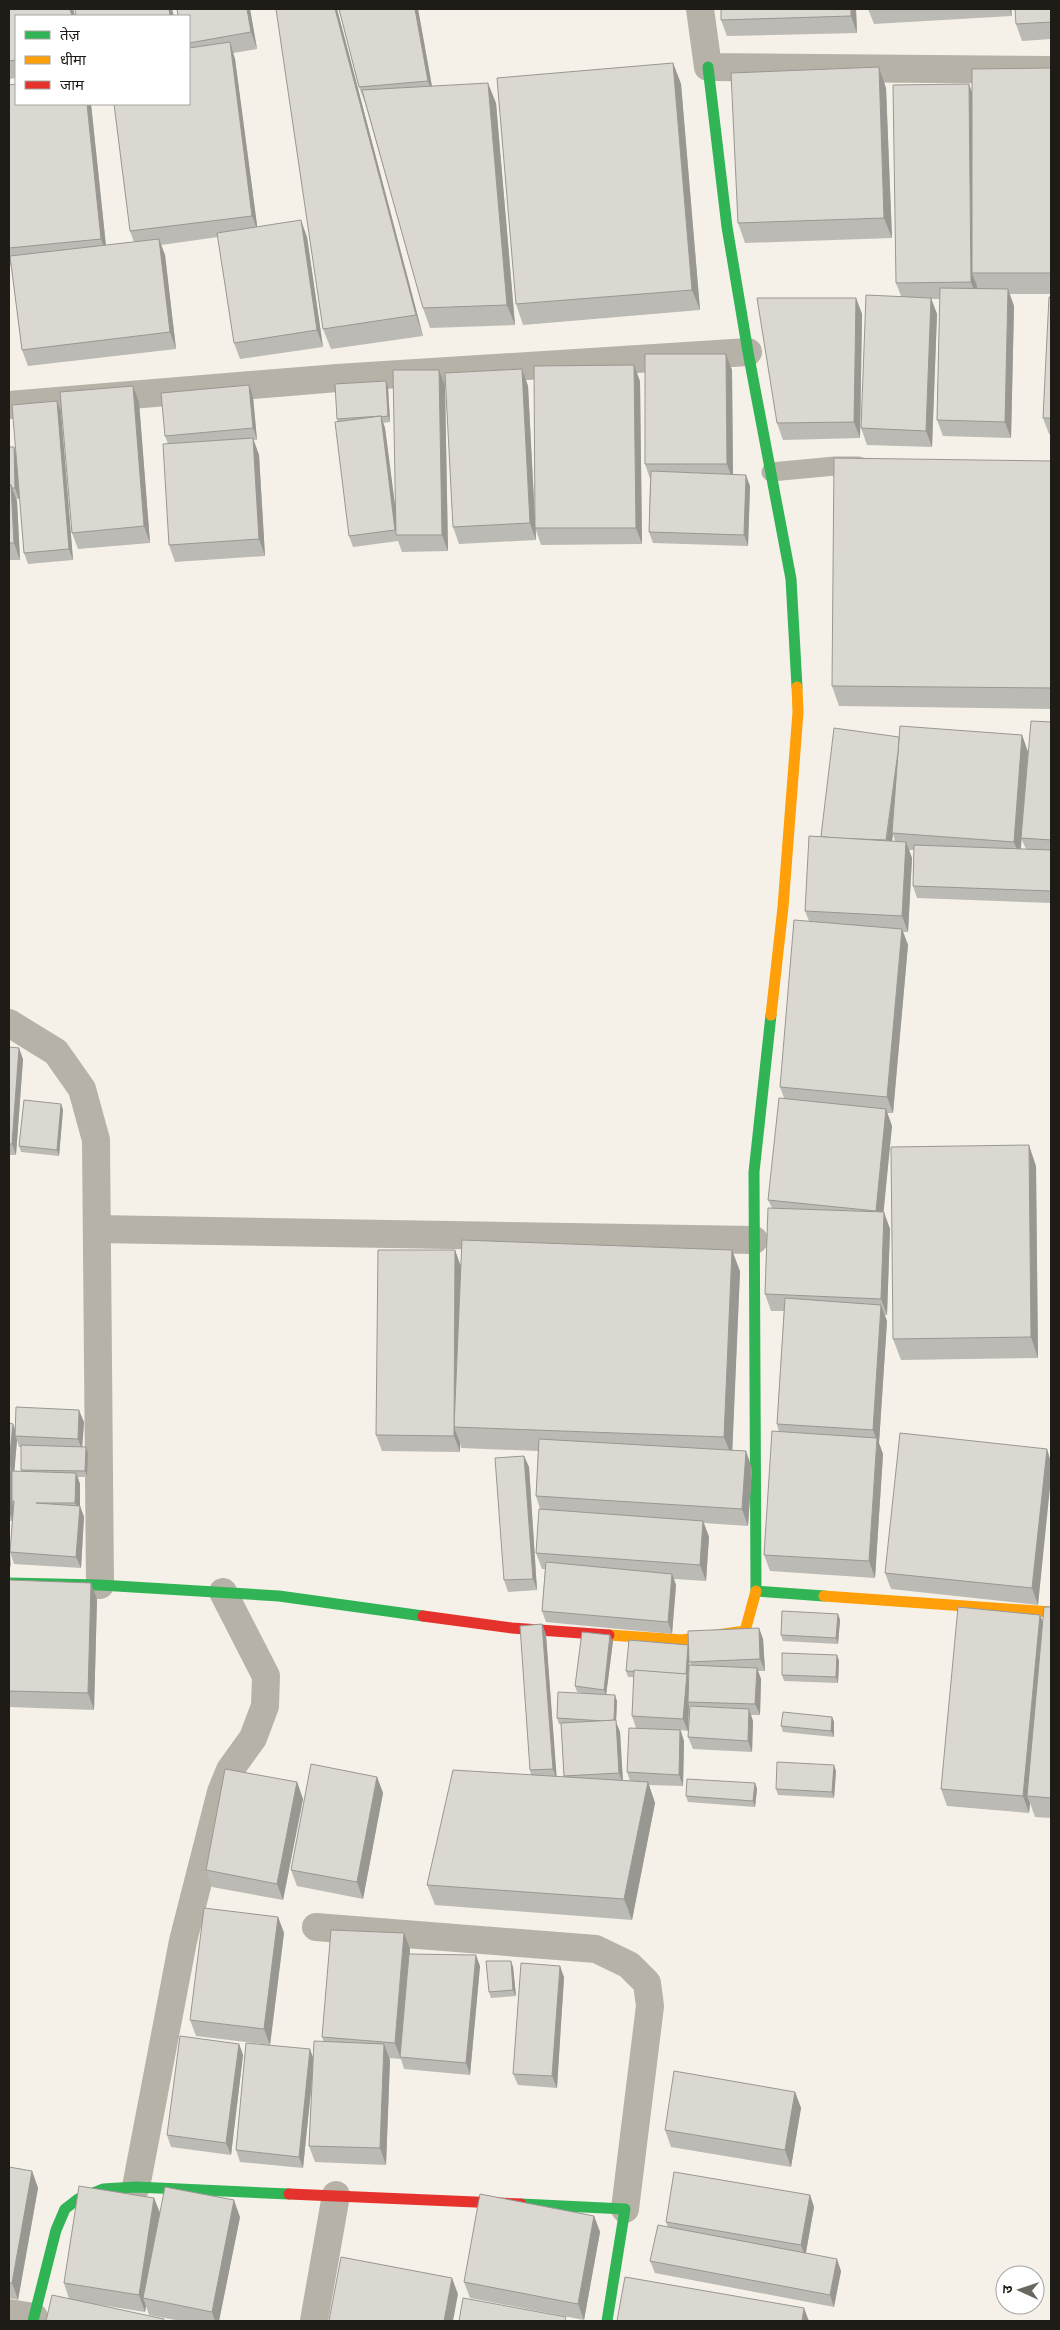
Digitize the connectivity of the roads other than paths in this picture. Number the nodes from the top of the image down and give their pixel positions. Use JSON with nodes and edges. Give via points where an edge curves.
{"nodes":[{"id":1,"x":700,"y":9,"type":"edge"},
{"id":2,"x":708,"y":67,"type":"junction"},
{"id":3,"x":1051,"y":70,"type":"edge"},
{"id":4,"x":748,"y":352,"type":"junction"},
{"id":5,"x":9,"y":405,"type":"edge"},
{"id":6,"x":873,"y":466,"type":"edge"},
{"id":7,"x":771,"y":472,"type":"junction"},
{"id":8,"x":9,"y":1023,"type":"edge"},
{"id":9,"x":97,"y":1229,"type":"junction"},
{"id":10,"x":754,"y":1240,"type":"junction"},
{"id":11,"x":9,"y":1582,"type":"edge"},
{"id":12,"x":100,"y":1585,"type":"junction"},
{"id":13,"x":756,"y":1591,"type":"junction"},
{"id":14,"x":223,"y":1592,"type":"junction"},
{"id":15,"x":1051,"y":1612,"type":"edge"},
{"id":16,"x":316,"y":1927,"type":"dead end"},
{"id":17,"x":136,"y":2187,"type":"junction"},
{"id":18,"x":336,"y":2195,"type":"junction"},
{"id":19,"x":625,"y":2209,"type":"junction"},
{"id":20,"x":25,"y":2317,"type":"edge"},
{"id":21,"x":314,"y":2321,"type":"edge"},
{"id":22,"x":607,"y":2321,"type":"edge"}],
"edges":[{"from":1,"to":2,"type":"street"},
{"from":2,"to":3,"type":"street"},
{"from":2,"to":4,"type":"street","via":[[727,227]]},
{"from":4,"to":5,"type":"street","via":[[337,378]]},
{"from":4,"to":7,"type":"street"},
{"from":6,"to":7,"type":"lane"},
{"from":7,"to":10,"type":"street","via":[[791,579],[798,712],[783,907],[754,1172]]},
{"from":8,"to":9,"type":"street","via":[[56,1052],[82,1089],[96,1140]]},
{"from":9,"to":10,"type":"street"},
{"from":9,"to":12,"type":"street"},
{"from":10,"to":13,"type":"street"},
{"from":11,"to":12,"type":"street"},
{"from":12,"to":14,"type":"street"},
{"from":13,"to":14,"type":"street","via":[[745,1632],[682,1640],[512,1628],[279,1596]]},
{"from":13,"to":15,"type":"street"},
{"from":14,"to":17,"type":"street","via":[[266,1676],[265,1706],[253,1738],[230,1770],[221,1792],[183,1941]]},
{"from":16,"to":19,"type":"street","via":[[596,1949],[629,1965],[647,1984],[650,2006]]},
{"from":17,"to":18,"type":"street"},
{"from":17,"to":20,"type":"street","via":[[102,2189],[78,2199],[65,2209]]},
{"from":18,"to":19,"type":"street"},
{"from":18,"to":21,"type":"street"},
{"from":19,"to":22,"type":"street"}]}
